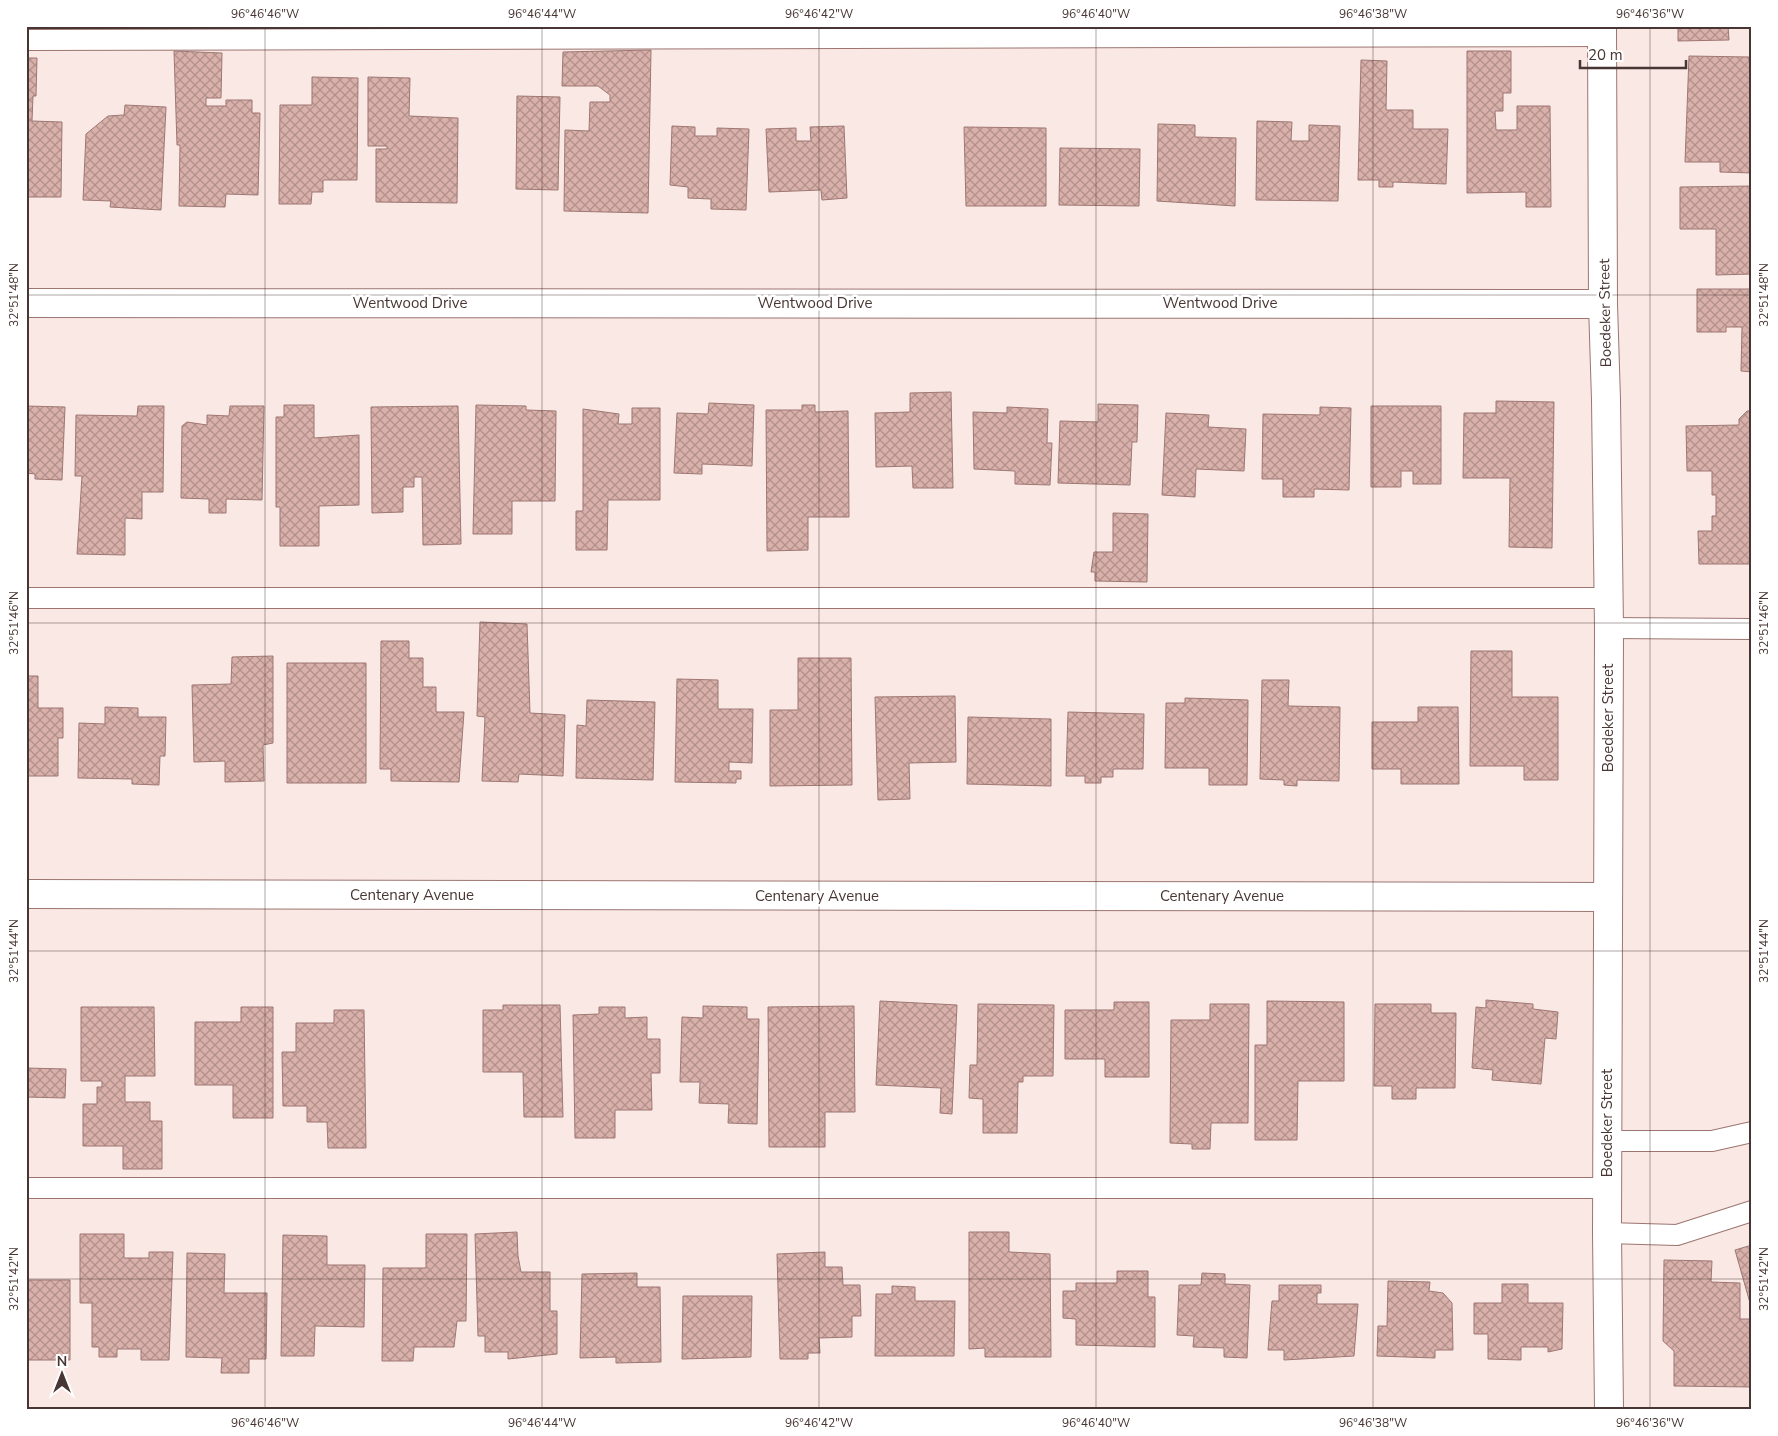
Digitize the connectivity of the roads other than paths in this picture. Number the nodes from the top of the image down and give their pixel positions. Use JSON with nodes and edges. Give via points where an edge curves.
{"nodes":[{"id":1,"x":1602,"y":31,"type":"edge"},
{"id":2,"x":26,"y":40,"type":"edge"},
{"id":3,"x":26,"y":303,"type":"edge"},
{"id":4,"x":1603,"y":304,"type":"junction"},
{"id":5,"x":26,"y":598,"type":"edge"},
{"id":6,"x":1608,"y":598,"type":"junction"},
{"id":7,"x":1608,"y":628,"type":"junction"},
{"id":8,"x":1752,"y":630,"type":"edge"},
{"id":9,"x":26,"y":894,"type":"edge"},
{"id":10,"x":1607,"y":897,"type":"junction"},
{"id":11,"x":1752,"y":1132,"type":"edge"},
{"id":12,"x":1608,"y":1141,"type":"junction"},
{"id":13,"x":26,"y":1188,"type":"edge"},
{"id":14,"x":1608,"y":1188,"type":"junction"},
{"id":15,"x":1752,"y":1211,"type":"edge"},
{"id":16,"x":1606,"y":1233,"type":"junction"},
{"id":17,"x":1609,"y":1410,"type":"edge"}],
"edges":[{"from":1,"to":2,"type":"lane"},
{"from":1,"to":4,"type":"street","name":"Boedeker Street"},
{"from":3,"to":4,"type":"street","name":"Wentwood Drive"},
{"from":4,"to":6,"type":"street","name":"Boedeker Street"},
{"from":5,"to":6,"type":"lane"},
{"from":6,"to":7,"type":"street","name":"Boedeker Street"},
{"from":7,"to":8,"type":"lane"},
{"from":7,"to":10,"type":"street","name":"Boedeker Street"},
{"from":9,"to":10,"type":"street","name":"Centenary Avenue"},
{"from":10,"to":12,"type":"street","name":"Boedeker Street"},
{"from":11,"to":12,"type":"lane","via":[[1712,1141]]},
{"from":12,"to":14,"type":"street","name":"Boedeker Street"},
{"from":13,"to":14,"type":"lane"},
{"from":14,"to":16,"type":"street","name":"Boedeker Street"},
{"from":15,"to":16,"type":"lane","via":[[1677,1235]]},
{"from":16,"to":17,"type":"street","name":"Boedeker Street"}]}
